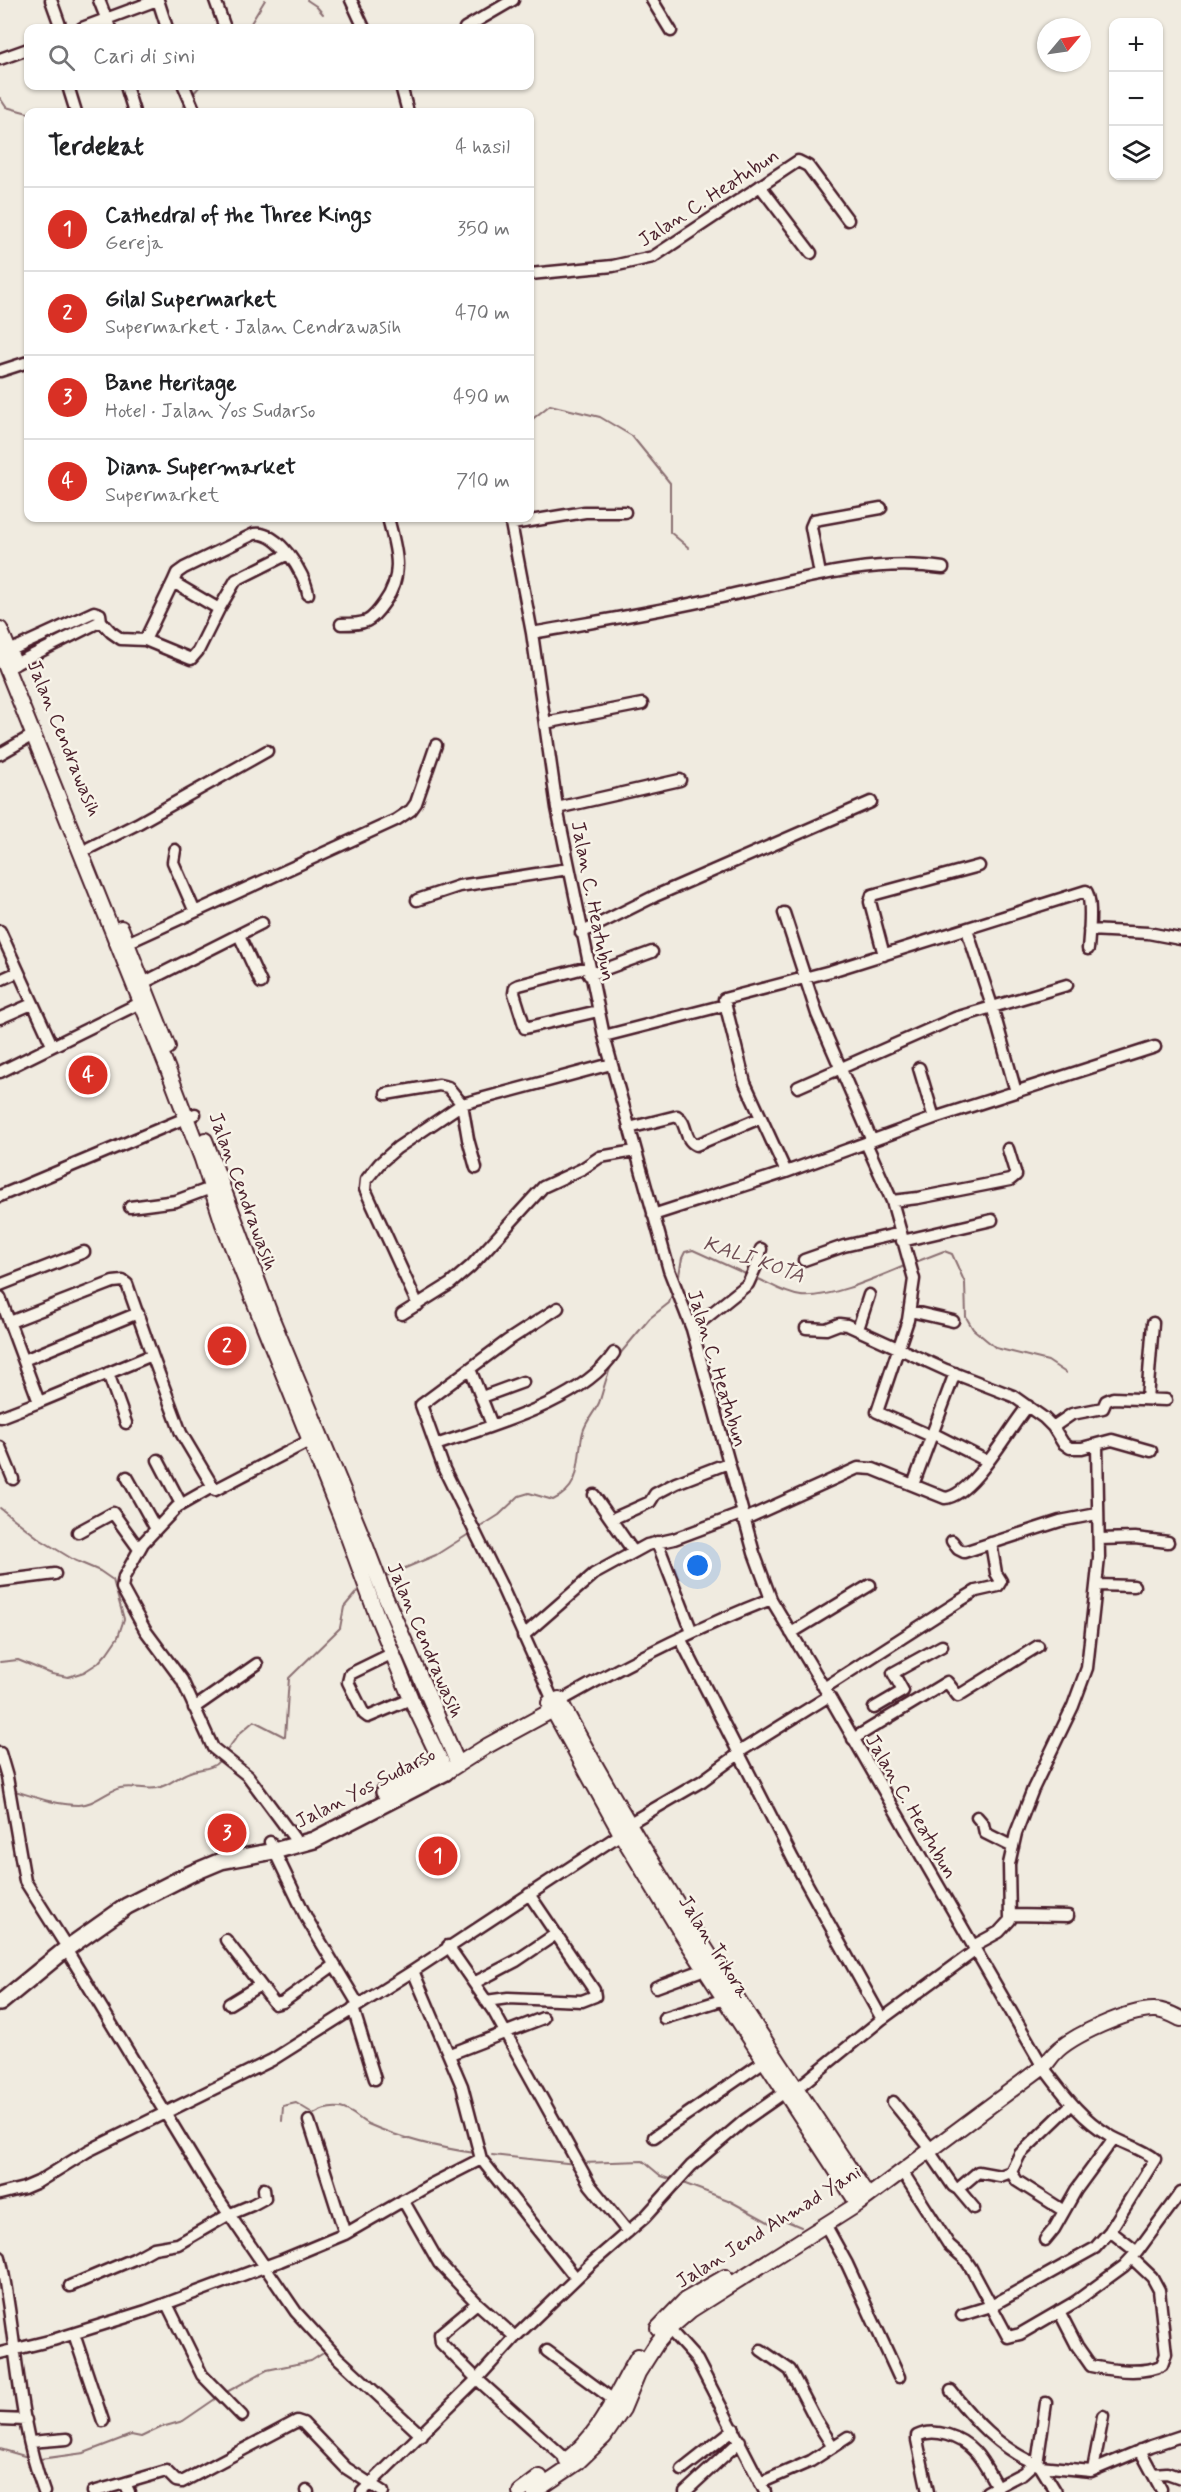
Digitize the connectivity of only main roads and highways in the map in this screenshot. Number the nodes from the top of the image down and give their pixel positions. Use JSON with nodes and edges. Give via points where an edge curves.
{"nodes":[{"id":1,"x":0,"y":628,"type":"edge"},
{"id":2,"x":4,"y":651,"type":"edge"},
{"id":3,"x":190,"y":1116,"type":"junction"},
{"id":4,"x":267,"y":1321,"type":"junction"},
{"id":5,"x":347,"y":1515,"type":"junction"},
{"id":6,"x":399,"y":1627,"type":"junction"},
{"id":7,"x":385,"y":1634,"type":"junction"},
{"id":8,"x":556,"y":1702,"type":"joint"},
{"id":9,"x":450,"y":1763,"type":"junction"},
{"id":10,"x":625,"y":1829,"type":"junction"},
{"id":11,"x":272,"y":1847,"type":"junction"},
{"id":12,"x":65,"y":1945,"type":"junction"},
{"id":13,"x":0,"y":1991,"type":"edge"},
{"id":14,"x":0,"y":2003,"type":"edge"},
{"id":15,"x":1181,"y":2019,"type":"edge"},
{"id":16,"x":768,"y":2058,"type":"junction"},
{"id":17,"x":928,"y":2148,"type":"junction"},
{"id":18,"x":861,"y":2197,"type":"junction"},
{"id":19,"x":611,"y":2418,"type":"junction"},
{"id":20,"x":520,"y":2492,"type":"edge"},
{"id":21,"x":534,"y":2492,"type":"edge"}],
"edges":[{"from":1,"to":2,"type":"main road","name":"Jalan Cendrawasih"},
{"from":2,"to":3,"type":"main road","name":"Jalan Cendrawasih","via":[[33,735],[140,1003]]},
{"from":2,"to":3,"type":"main road","name":"Jalan Cendrawasih","via":[[15,664],[89,848]]},
{"from":3,"to":4,"type":"main road","name":"Jalan Cendrawasih"},
{"from":3,"to":4,"type":"main road","name":"Jalan Cendrawasih","via":[[211,1188]]},
{"from":4,"to":5,"type":"main road","name":"Jalan Cendrawasih"},
{"from":4,"to":5,"type":"main road","name":"Jalan Cendrawasih","via":[[309,1442]]},
{"from":5,"to":6,"type":"main road","name":"Jalan Cendrawasih"},
{"from":5,"to":7,"type":"main road","name":"Jalan Cendrawasih"},
{"from":6,"to":7,"type":"main road"},
{"from":6,"to":9,"type":"main road","name":"Jalan Cendrawasih"},
{"from":7,"to":9,"type":"main road","name":"Jalan Cendrawasih","via":[[411,1699]]},
{"from":8,"to":9,"type":"main road","name":"Jalan Yos Sudarso"},
{"from":8,"to":10,"type":"main road","name":"Jalan Trikora"},
{"from":9,"to":11,"type":"highway","name":"Jalan Yos Sudarso","via":[[309,1833]]},
{"from":9,"to":11,"type":"highway","name":"Jalan Yos Sudarso","via":[[314,1840]]},
{"from":10,"to":16,"type":"main road","name":"Jalan Trikora","via":[[679,1909]]},
{"from":10,"to":16,"type":"main road","name":"Jalan Trikora","via":[[705,1969]]},
{"from":11,"to":12,"type":"highway","name":"Jalan Yos Sudarso","via":[[226,1851],[174,1874],[103,1911]]},
{"from":12,"to":13,"type":"highway","name":"Jalan Yos Sudarso"},
{"from":12,"to":14,"type":"highway","name":"Jalan Yos Sudarso"},
{"from":15,"to":17,"type":"main road","name":"Jalan Jend Ahmad Yani","via":[[1156,2010],[1122,2017],[1081,2036]]},
{"from":16,"to":18,"type":"main road","name":"Jalan Trikora"},
{"from":17,"to":18,"type":"main road","name":"Jalan Jend Ahmad Yani"},
{"from":17,"to":18,"type":"main road","name":"Jalan Jend Ahmad Yani","via":[[902,2171]]},
{"from":18,"to":19,"type":"main road","name":"Jalan Jend Ahmad Yani","via":[[826,2226],[698,2304],[669,2329]]},
{"from":18,"to":19,"type":"main road","name":"Jalan Jend Ahmad Yani","via":[[685,2300],[645,2346],[615,2400]]},
{"from":19,"to":20,"type":"main road","name":"Jalan Jend Ahmad Yani","via":[[566,2459]]},
{"from":19,"to":21,"type":"main road","name":"Jalan Jend Ahmad Yani","via":[[594,2449]]}]}
